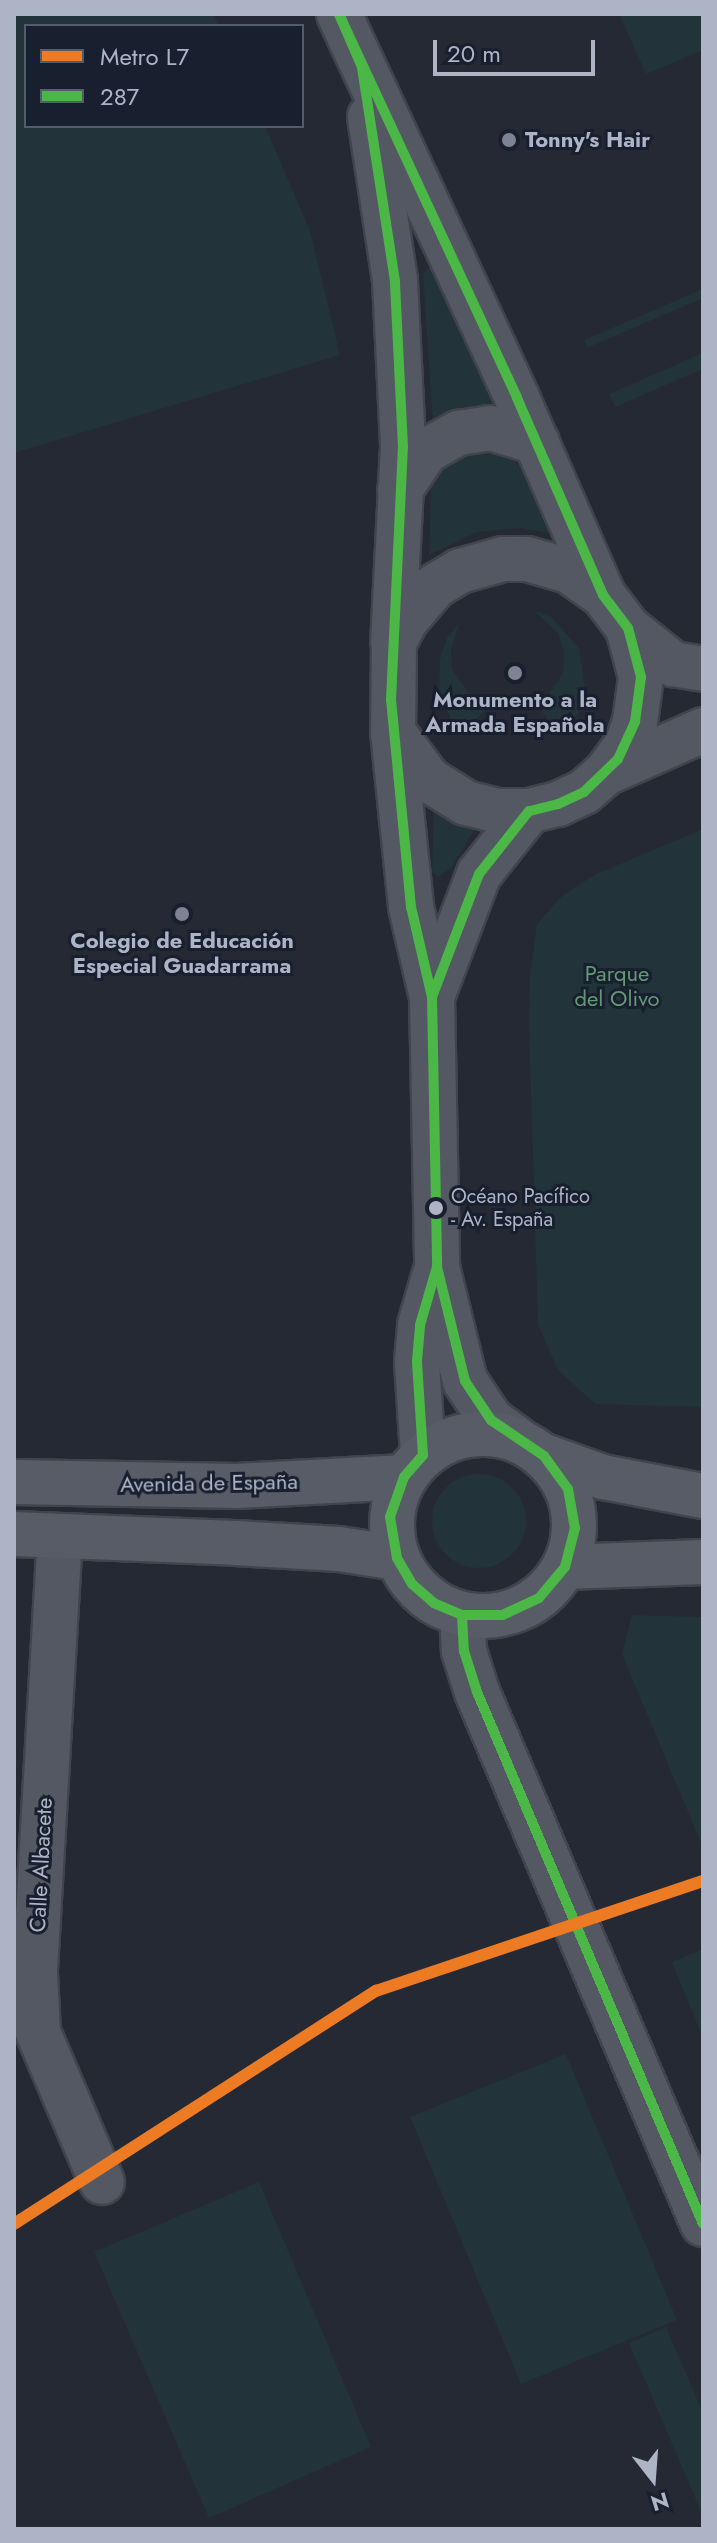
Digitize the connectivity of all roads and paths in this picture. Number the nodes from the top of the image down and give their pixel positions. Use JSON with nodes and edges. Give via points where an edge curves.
{"nodes":[{"id":1,"x":339,"y":14,"type":"edge"},
{"id":2,"x":362,"y":67,"type":"junction"},
{"id":3,"x":537,"y":442,"type":"junction"},
{"id":4,"x":400,"y":490,"type":"junction"},
{"id":5,"x":615,"y":612,"type":"junction"},
{"id":6,"x":392,"y":668,"type":"junction"},
{"id":7,"x":703,"y":669,"type":"edge"},
{"id":8,"x":703,"y":730,"type":"edge"},
{"id":9,"x":393,"y":732,"type":"junction"},
{"id":10,"x":606,"y":773,"type":"junction"},
{"id":11,"x":529,"y":811,"type":"junction"},
{"id":12,"x":432,"y":997,"type":"junction"},
{"id":13,"x":437,"y":1267,"type":"junction"},
{"id":14,"x":530,"y":1448,"type":"junction"},
{"id":15,"x":413,"y":1466,"type":"junction"},
{"id":16,"x":14,"y":1482,"type":"edge"},
{"id":17,"x":703,"y":1496,"type":"edge"},
{"id":18,"x":14,"y":1534,"type":"edge"},
{"id":19,"x":60,"y":1536,"type":"junction"},
{"id":20,"x":397,"y":1558,"type":"junction"},
{"id":21,"x":703,"y":1562,"type":"edge"},
{"id":22,"x":565,"y":1567,"type":"junction"},
{"id":23,"x":462,"y":1615,"type":"junction"},
{"id":24,"x":102,"y":2182,"type":"dead end"},
{"id":25,"x":703,"y":2224,"type":"edge"}],
"edges":[{"from":1,"to":2,"type":"street"},
{"from":2,"to":3,"type":"street"},
{"from":2,"to":4,"type":"street","via":[[395,281],[403,447]]},
{"from":3,"to":4,"type":"street","via":[[490,428],[459,433],[426,451]]},
{"from":3,"to":5,"type":"street"},
{"from":4,"to":6,"type":"street"},
{"from":5,"to":6,"type":"street","via":[[587,581],[549,564],[515,559],[481,564],[460,571],[419,601],[394,643]]},
{"from":5,"to":7,"type":"street","via":[[673,664]]},
{"from":5,"to":10,"type":"street","via":[[637,655],[641,700],[627,744]]},
{"from":6,"to":9,"type":"street"},
{"from":8,"to":10,"type":"street"},
{"from":9,"to":11,"type":"street","via":[[409,757],[447,793],[499,811]]},
{"from":9,"to":12,"type":"street","via":[[411,907]]},
{"from":10,"to":11,"type":"street","via":[[584,792]]},
{"from":11,"to":12,"type":"street","via":[[479,874]]},
{"from":12,"to":13,"type":"street"},
{"from":13,"to":14,"type":"street","via":[[465,1381],[491,1420]]},
{"from":13,"to":15,"type":"street","via":[[420,1325]]},
{"from":14,"to":15,"type":"main road","via":[[485,1433],[452,1439]]},
{"from":14,"to":17,"type":"main road","via":[[603,1477]]},
{"from":14,"to":22,"type":"main road","via":[[568,1489],[575,1528]]},
{"from":15,"to":16,"type":"main road","name":"Avenida de España","via":[[237,1486]]},
{"from":15,"to":20,"type":"main road","via":[[390,1517]]},
{"from":18,"to":19,"type":"main road"},
{"from":19,"to":20,"type":"main road","via":[[264,1544]]},
{"from":19,"to":24,"type":"street","name":"Calle Albacete","via":[[35,1973],[38,2032]]},
{"from":20,"to":23,"type":"main road","via":[[412,1584],[434,1603]]},
{"from":21,"to":22,"type":"main road"},
{"from":22,"to":23,"type":"main road","via":[[539,1598],[503,1615]]},
{"from":23,"to":25,"type":"street","via":[[464,1651],[477,1692]]}]}
